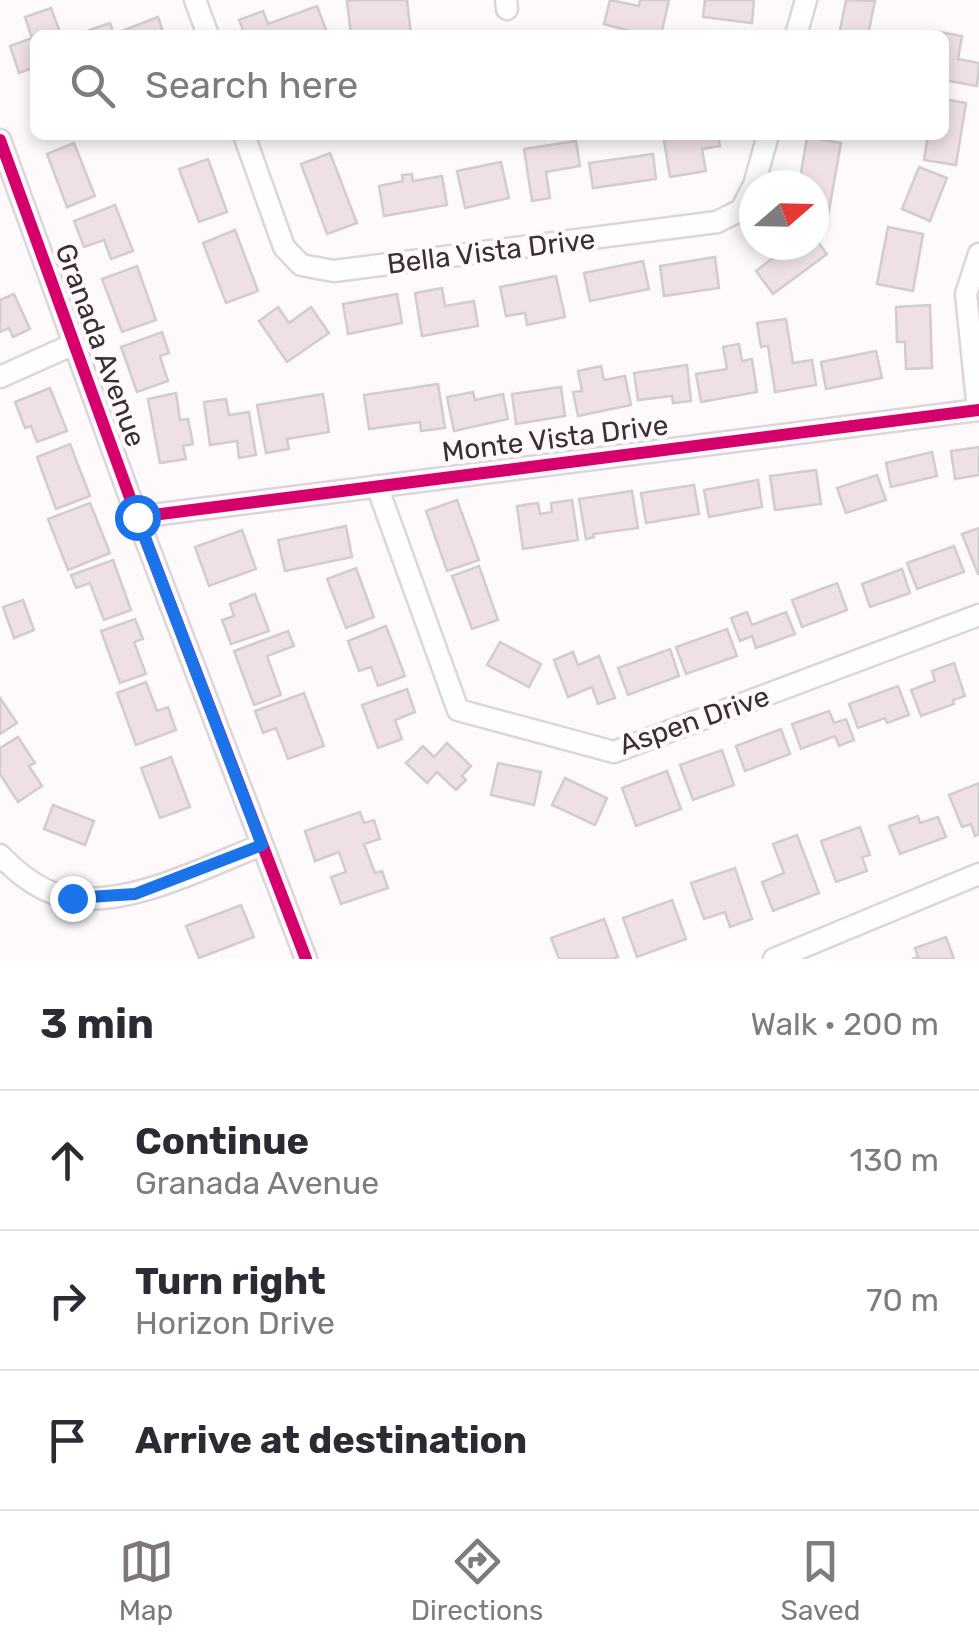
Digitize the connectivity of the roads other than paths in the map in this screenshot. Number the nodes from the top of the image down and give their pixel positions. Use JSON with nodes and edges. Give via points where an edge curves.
{"nodes":[{"id":1,"x":195,"y":0,"type":"edge"},
{"id":2,"x":806,"y":0,"type":"edge"},
{"id":3,"x":206,"y":30,"type":"edge"},
{"id":4,"x":797,"y":30,"type":"edge"},
{"id":5,"x":0,"y":140,"type":"edge"},
{"id":6,"x":246,"y":140,"type":"edge"},
{"id":7,"x":767,"y":140,"type":"edge"},
{"id":8,"x":979,"y":254,"type":"edge"},
{"id":9,"x":74,"y":344,"type":"junction"},
{"id":10,"x":0,"y":377,"type":"edge"},
{"id":11,"x":978,"y":410,"type":"edge"},
{"id":12,"x":377,"y":486,"type":"junction"},
{"id":13,"x":137,"y":517,"type":"junction"},
{"id":14,"x":979,"y":614,"type":"edge"},
{"id":15,"x":262,"y":845,"type":"junction"},
{"id":16,"x":0,"y":856,"type":"edge"},
{"id":17,"x":979,"y":874,"type":"edge"},
{"id":18,"x":306,"y":959,"type":"edge"},
{"id":19,"x":774,"y":959,"type":"edge"}],
"edges":[{"from":1,"to":3,"type":"street"},
{"from":2,"to":4,"type":"street"},
{"from":5,"to":9,"type":"street","name":"Granada Avenue"},
{"from":6,"to":7,"type":"street","name":"Bella Vista Drive","via":[[284,247],[301,265],[334,271],[716,222],[741,210]]},
{"from":8,"to":11,"type":"street","via":[[966,294]]},
{"from":9,"to":10,"type":"street"},
{"from":9,"to":13,"type":"street","name":"Granada Avenue"},
{"from":11,"to":12,"type":"street","name":"Monte Vista Drive"},
{"from":12,"to":13,"type":"street","name":"Monte Vista Drive"},
{"from":12,"to":14,"type":"street","name":"Aspen Drive","via":[[458,710],[614,752]]},
{"from":13,"to":15,"type":"street","name":"Granada Avenue"},
{"from":15,"to":16,"type":"street","via":[[135,894],[96,898],[72,898],[35,885]]},
{"from":15,"to":18,"type":"street","name":"Granada Avenue"},
{"from":17,"to":19,"type":"street"}]}
